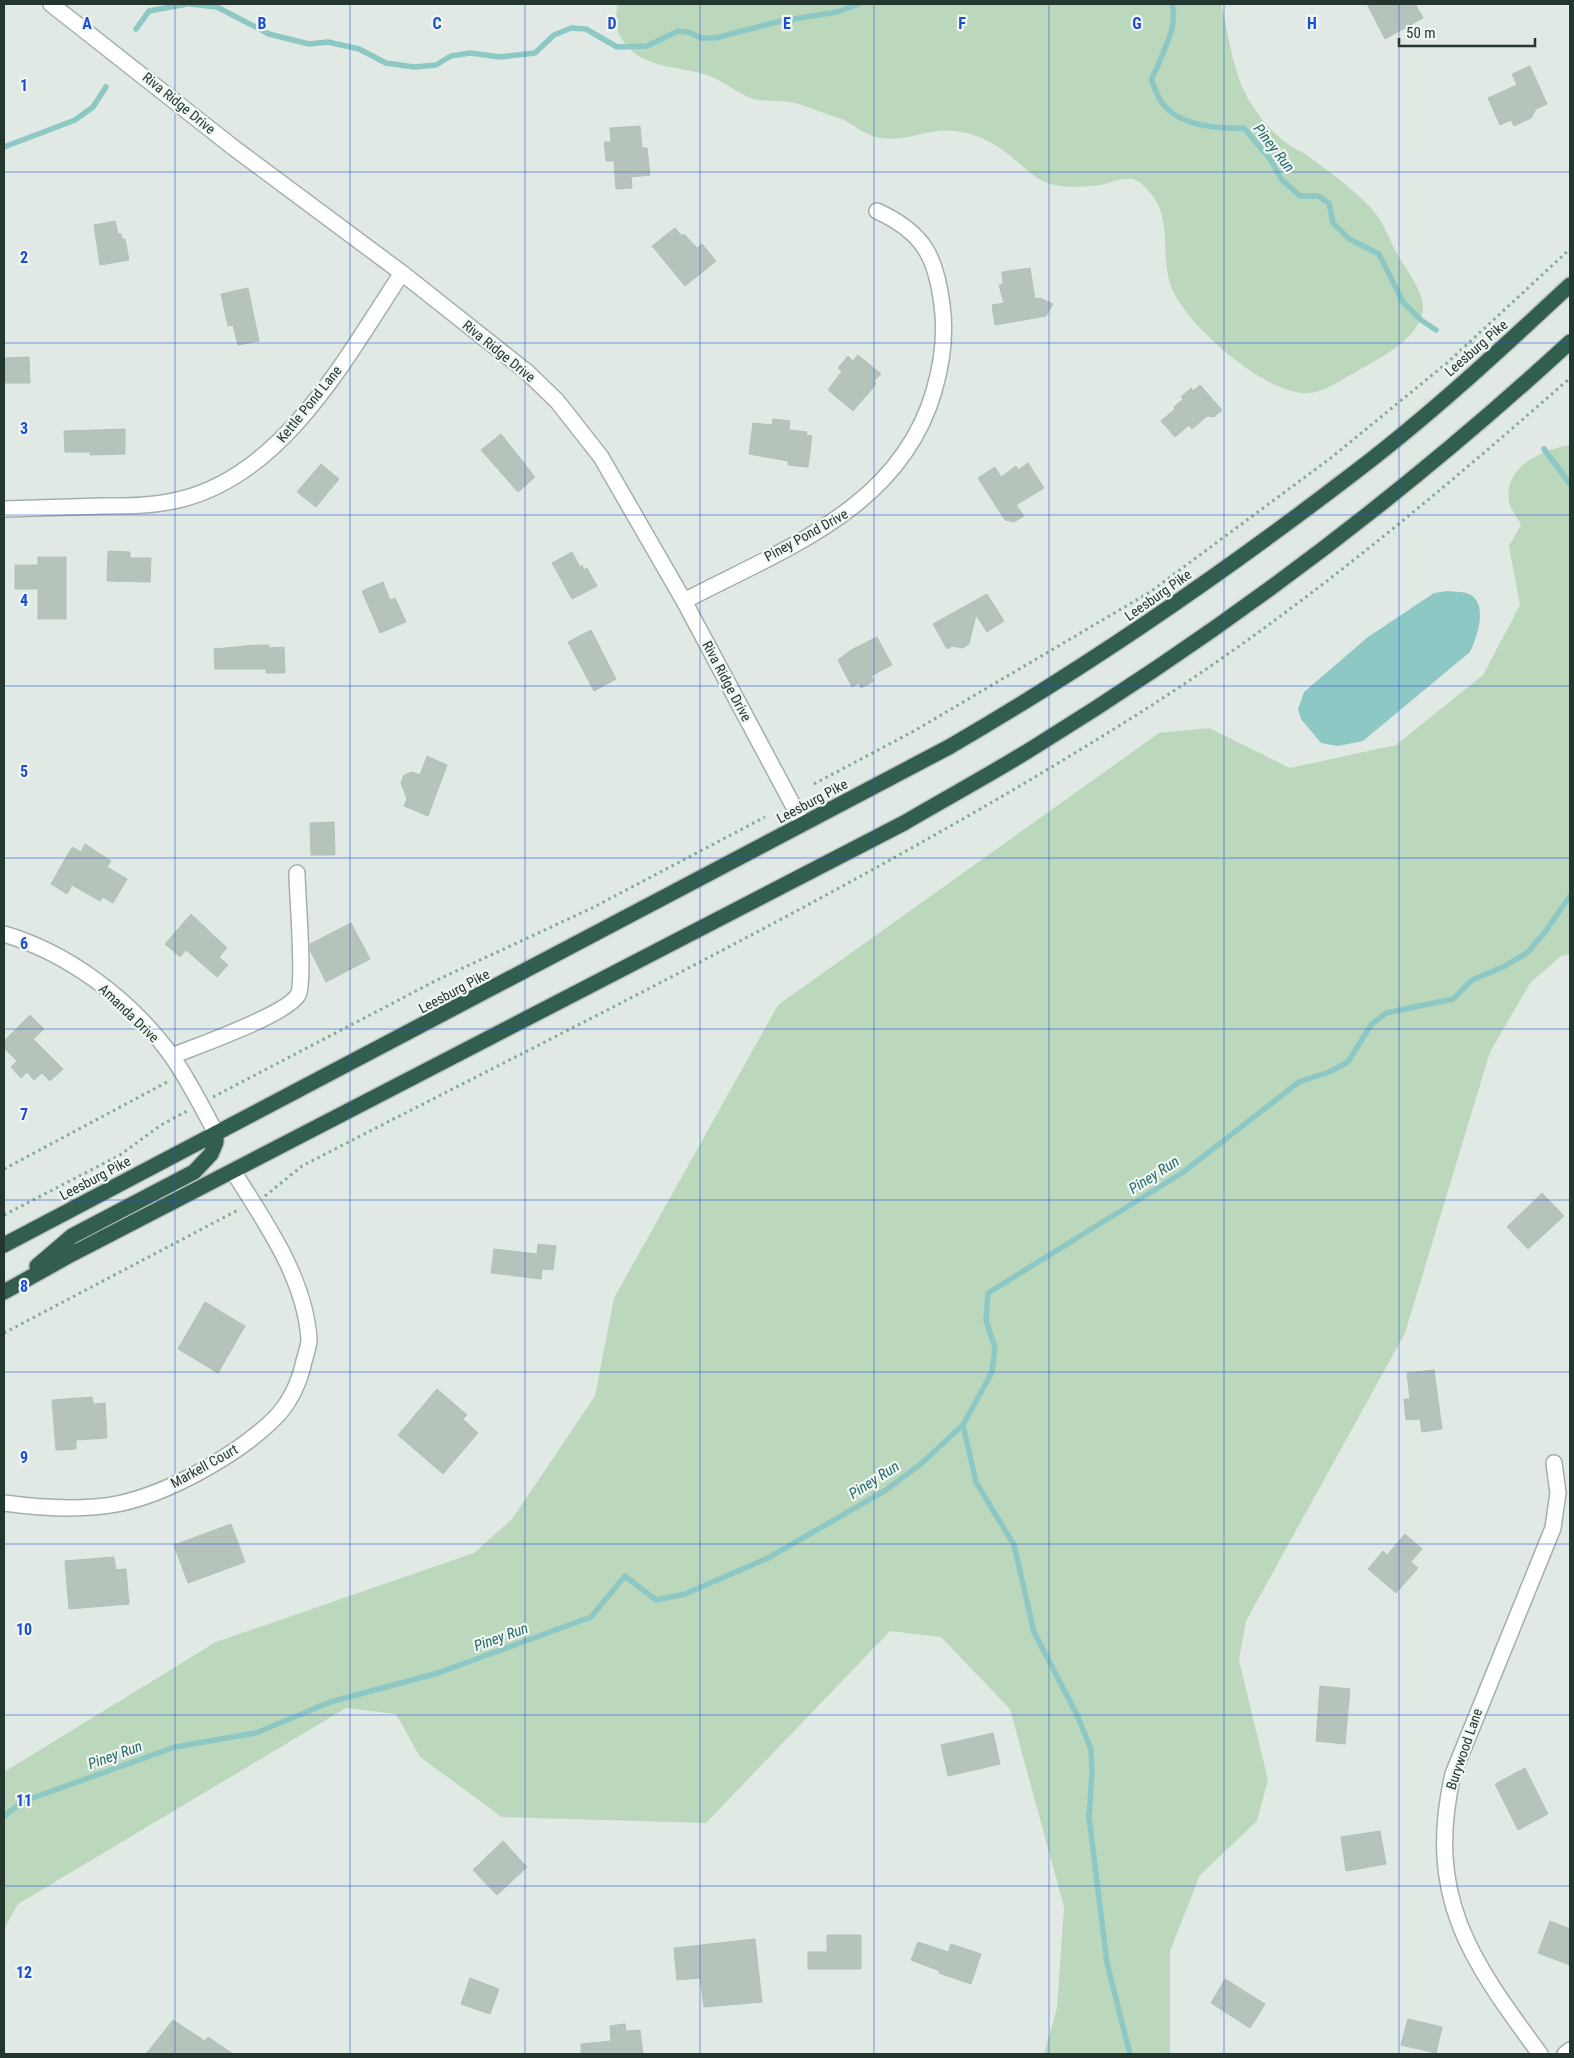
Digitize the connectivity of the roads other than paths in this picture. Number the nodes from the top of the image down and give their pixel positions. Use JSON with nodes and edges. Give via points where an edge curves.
{"nodes":[{"id":1,"x":51,"y":4,"type":"edge"},
{"id":2,"x":877,"y":212,"type":"dead end"},
{"id":3,"x":402,"y":273,"type":"junction"},
{"id":4,"x":1570,"y":285,"type":"edge"},
{"id":5,"x":1570,"y":342,"type":"edge"},
{"id":6,"x":4,"y":509,"type":"edge"},
{"id":7,"x":684,"y":601,"type":"junction"},
{"id":8,"x":803,"y":824,"type":"junction"},
{"id":9,"x":297,"y":873,"type":"dead end"},
{"id":10,"x":4,"y":934,"type":"edge"},
{"id":11,"x":172,"y":1056,"type":"junction"},
{"id":12,"x":216,"y":1133,"type":"junction"},
{"id":13,"x":233,"y":1171,"type":"junction"},
{"id":14,"x":4,"y":1245,"type":"edge"},
{"id":15,"x":9,"y":1289,"type":"edge"},
{"id":16,"x":1554,"y":1463,"type":"dead end"},
{"id":17,"x":4,"y":1503,"type":"edge"},
{"id":18,"x":1570,"y":2050,"type":"edge"},
{"id":19,"x":1540,"y":2054,"type":"edge"},
{"id":20,"x":1565,"y":2054,"type":"edge"}],
"edges":[{"from":1,"to":3,"type":"street","name":"Riva Ridge Drive","via":[[234,148]]},
{"from":2,"to":7,"type":"street","name":"Piney Pond Drive","via":[[896,220],[924,244],[939,279],[943,343],[937,382],[918,432],[900,461],[856,507],[829,526]]},
{"from":3,"to":6,"type":"street","name":"Kettle Pond Lane","via":[[342,363],[287,435],[240,475],[211,490],[151,505]]},
{"from":3,"to":7,"type":"street","name":"Riva Ridge Drive","via":[[527,372],[557,401],[601,457]]},
{"from":4,"to":8,"type":"highway","name":"Leesburg Pike","via":[[1495,355],[1347,479],[1164,612],[1007,713]]},
{"from":5,"to":13,"type":"highway","via":[[1373,512],[1236,614],[1034,747],[904,822]]},
{"from":7,"to":8,"type":"street","name":"Riva Ridge Drive"},
{"from":8,"to":12,"type":"highway","name":"Leesburg Pike"},
{"from":9,"to":11,"type":"street","via":[[299,994],[289,1005]]},
{"from":10,"to":11,"type":"street","name":"Amanda Drive","via":[[57,956],[81,970],[144,1022]]},
{"from":11,"to":12,"type":"street","name":"Amanda Drive"},
{"from":12,"to":14,"type":"highway","name":"Leesburg Pike"},
{"from":12,"to":15,"type":"highway","via":[[211,1154],[194,1172],[72,1236]]},
{"from":13,"to":15,"type":"highway"},
{"from":13,"to":17,"type":"street","name":"Markell Court","via":[[287,1264],[304,1303],[309,1341],[300,1381],[276,1417],[233,1453],[171,1485],[118,1504],[73,1509]]},
{"from":16,"to":19,"type":"street","name":"Burywood Lane","via":[[1558,1493],[1552,1528],[1453,1774],[1443,1838],[1446,1877],[1462,1932],[1484,1976]]},
{"from":18,"to":20,"type":"street"}]}
